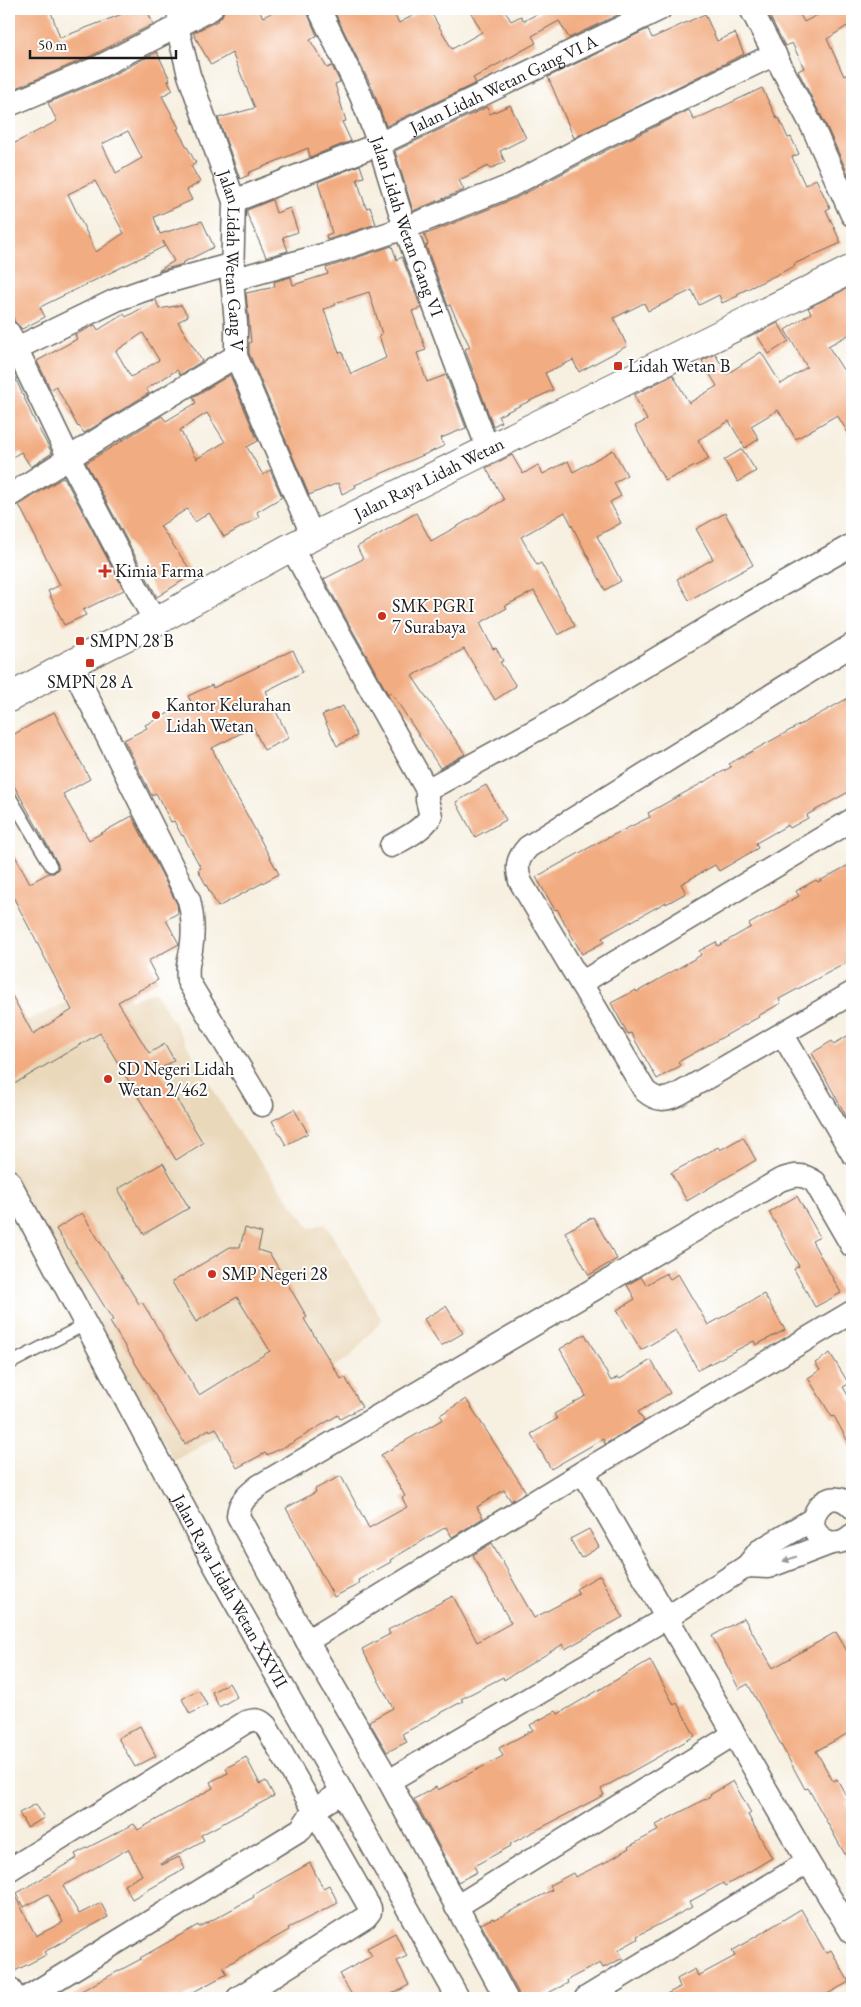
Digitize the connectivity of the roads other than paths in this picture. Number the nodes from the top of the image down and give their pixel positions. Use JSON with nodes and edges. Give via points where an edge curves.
{"nodes":[{"id":1,"x":212,"y":9,"type":"edge"},
{"id":2,"x":319,"y":9,"type":"edge"},
{"id":3,"x":660,"y":9,"type":"edge"},
{"id":4,"x":750,"y":9,"type":"edge"},
{"id":5,"x":179,"y":18,"type":"edge"},
{"id":6,"x":775,"y":54,"type":"junction"},
{"id":7,"x":9,"y":105,"type":"edge"},
{"id":8,"x":379,"y":144,"type":"junction"},
{"id":9,"x":234,"y":201,"type":"junction"},
{"id":10,"x":852,"y":215,"type":"edge"},
{"id":11,"x":405,"y":228,"type":"junction"},
{"id":12,"x":852,"y":269,"type":"edge"},
{"id":13,"x":233,"y":272,"type":"junction"},
{"id":14,"x":11,"y":344,"type":"edge"},
{"id":15,"x":236,"y":356,"type":"junction"},
{"id":16,"x":488,"y":449,"type":"junction"},
{"id":17,"x":69,"y":458,"type":"junction"},
{"id":18,"x":9,"y":496,"type":"edge"},
{"id":19,"x":302,"y":542,"type":"junction"},
{"id":20,"x":852,"y":544,"type":"edge"},
{"id":21,"x":155,"y":622,"type":"junction"},
{"id":22,"x":852,"y":645,"type":"edge"},
{"id":23,"x":71,"y":664,"type":"junction"},
{"id":24,"x":9,"y":698,"type":"edge"},
{"id":25,"x":427,"y":790,"type":"junction"},
{"id":26,"x":9,"y":795,"type":"edge"},
{"id":27,"x":852,"y":820,"type":"edge"},
{"id":28,"x":391,"y":846,"type":"dead end"},
{"id":29,"x":50,"y":866,"type":"dead end"},
{"id":30,"x":580,"y":983,"type":"junction"},
{"id":31,"x":852,"y":994,"type":"edge"},
{"id":32,"x":783,"y":1035,"type":"junction"},
{"id":33,"x":262,"y":1104,"type":"dead end"},
{"id":34,"x":852,"y":1153,"type":"edge"},
{"id":35,"x":9,"y":1181,"type":"edge"},
{"id":36,"x":852,"y":1246,"type":"edge"},
{"id":37,"x":852,"y":1312,"type":"edge"},
{"id":38,"x":86,"y":1324,"type":"junction"},
{"id":39,"x":9,"y":1364,"type":"edge"},
{"id":40,"x":583,"y":1472,"type":"junction"},
{"id":41,"x":851,"y":1502,"type":"edge"},
{"id":42,"x":813,"y":1519,"type":"junction"},
{"id":43,"x":845,"y":1542,"type":"edge"},
{"id":44,"x":747,"y":1566,"type":"junction"},
{"id":45,"x":668,"y":1617,"type":"junction"},
{"id":46,"x":308,"y":1641,"type":"junction"},
{"id":47,"x":734,"y":1734,"type":"junction"},
{"id":48,"x":389,"y":1781,"type":"junction"},
{"id":49,"x":342,"y":1792,"type":"junction"},
{"id":50,"x":314,"y":1810,"type":"junction"},
{"id":51,"x":354,"y":1811,"type":"junction"},
{"id":52,"x":301,"y":1829,"type":"junction"},
{"id":53,"x":325,"y":1829,"type":"junction"},
{"id":54,"x":808,"y":1862,"type":"junction"},
{"id":55,"x":9,"y":1870,"type":"edge"},
{"id":56,"x":456,"y":1906,"type":"junction"},
{"id":57,"x":852,"y":1933,"type":"edge"},
{"id":58,"x":9,"y":1988,"type":"edge"},
{"id":59,"x":454,"y":1997,"type":"edge"},
{"id":60,"x":16,"y":1998,"type":"edge"},
{"id":61,"x":26,"y":1998,"type":"edge"},
{"id":62,"x":238,"y":1998,"type":"edge"},
{"id":63,"x":506,"y":1998,"type":"edge"},
{"id":64,"x":586,"y":1998,"type":"edge"}],
"edges":[{"from":1,"to":5,"type":"street"},
{"from":2,"to":8,"type":"street","name":"Jalan Lidah Wetan Gang VI","via":[[361,96]]},
{"from":3,"to":8,"type":"street","name":"Jalan Lidah Wetan Gang VI A"},
{"from":4,"to":6,"type":"street"},
{"from":5,"to":7,"type":"street","via":[[98,68]]},
{"from":5,"to":9,"type":"street","name":"Jalan Lidah Wetan Gang V","via":[[189,74]]},
{"from":6,"to":10,"type":"street"},
{"from":6,"to":11,"type":"street","via":[[510,186]]},
{"from":8,"to":9,"type":"street","name":"Jalan Lidah Wetan Gang VI A"},
{"from":8,"to":11,"type":"street","name":"Jalan Lidah Wetan Gang VI"},
{"from":9,"to":13,"type":"street","name":"Jalan Lidah Wetan Gang V"},
{"from":11,"to":13,"type":"street","via":[[326,254]]},
{"from":11,"to":16,"type":"street","name":"Jalan Lidah Wetan Gang VI"},
{"from":12,"to":16,"type":"main road","name":"Jalan Raya Lidah Wetan"},
{"from":13,"to":14,"type":"street","via":[[167,282]]},
{"from":13,"to":15,"type":"street","name":"Jalan Lidah Wetan Gang V"},
{"from":14,"to":17,"type":"street"},
{"from":15,"to":17,"type":"street"},
{"from":15,"to":19,"type":"street","name":"Jalan Lidah Wetan Gang V"},
{"from":16,"to":19,"type":"main road","name":"Jalan Raya Lidah Wetan"},
{"from":17,"to":18,"type":"street"},
{"from":17,"to":21,"type":"street"},
{"from":19,"to":21,"type":"main road","name":"Jalan Raya Lidah Wetan"},
{"from":19,"to":25,"type":"street","name":"Jalan Lidah Wetan Gang V"},
{"from":20,"to":25,"type":"street","via":[[565,714]]},
{"from":21,"to":23,"type":"main road","name":"Jalan Raya Lidah Wetan"},
{"from":22,"to":30,"type":"street","via":[[528,847],[516,867],[520,882]]},
{"from":23,"to":24,"type":"main road","name":"Jalan Raya Lidah Wetan"},
{"from":23,"to":33,"type":"street","via":[[189,900],[193,932],[187,965],[188,981]]},
{"from":25,"to":28,"type":"street","via":[[431,816],[428,821]]},
{"from":26,"to":29,"type":"lane"},
{"from":27,"to":30,"type":"street"},
{"from":30,"to":32,"type":"street","via":[[645,1091],[654,1098],[667,1100]]},
{"from":31,"to":32,"type":"street"},
{"from":32,"to":34,"type":"street"},
{"from":35,"to":38,"type":"street","name":"Jalan Raya Lidah Wetan XXVII"},
{"from":36,"to":46,"type":"street","via":[[815,1182],[796,1174],[780,1180],[259,1486],[244,1498],[238,1516]]},
{"from":37,"to":40,"type":"street"},
{"from":38,"to":39,"type":"lane"},
{"from":38,"to":49,"type":"street","name":"Jalan Raya Lidah Wetan XXVII","via":[[214,1564]]},
{"from":40,"to":45,"type":"street"},
{"from":40,"to":46,"type":"street"},
{"from":41,"to":42,"type":"street","via":[[831,1499],[823,1502]]},
{"from":42,"to":43,"type":"street","via":[[818,1534],[824,1540]]},
{"from":42,"to":44,"type":"street","via":[[759,1551]]},
{"from":43,"to":44,"type":"street","one_way":true,"via":[[768,1567]]},
{"from":44,"to":45,"type":"street"},
{"from":45,"to":47,"type":"street"},
{"from":45,"to":48,"type":"street"},
{"from":46,"to":48,"type":"street"},
{"from":47,"to":54,"type":"street"},
{"from":47,"to":56,"type":"street"},
{"from":48,"to":56,"type":"street"},
{"from":49,"to":50,"type":"street"},
{"from":49,"to":51,"type":"street","name":"Jalan Raya Lidah Wetan XXVII"},
{"from":50,"to":52,"type":"street"},
{"from":50,"to":53,"type":"street"},
{"from":50,"to":55,"type":"street","via":[[266,1726],[253,1720]]},
{"from":51,"to":53,"type":"street"},
{"from":51,"to":59,"type":"street","name":"Jalan Raya Lidah Wetan XXVII"},
{"from":52,"to":53,"type":"street"},
{"from":52,"to":61,"type":"street"},
{"from":53,"to":62,"type":"street","via":[[368,1903],[370,1912]]},
{"from":54,"to":57,"type":"street"},
{"from":54,"to":64,"type":"street"},
{"from":56,"to":63,"type":"street"},
{"from":58,"to":60,"type":"street"}]}
